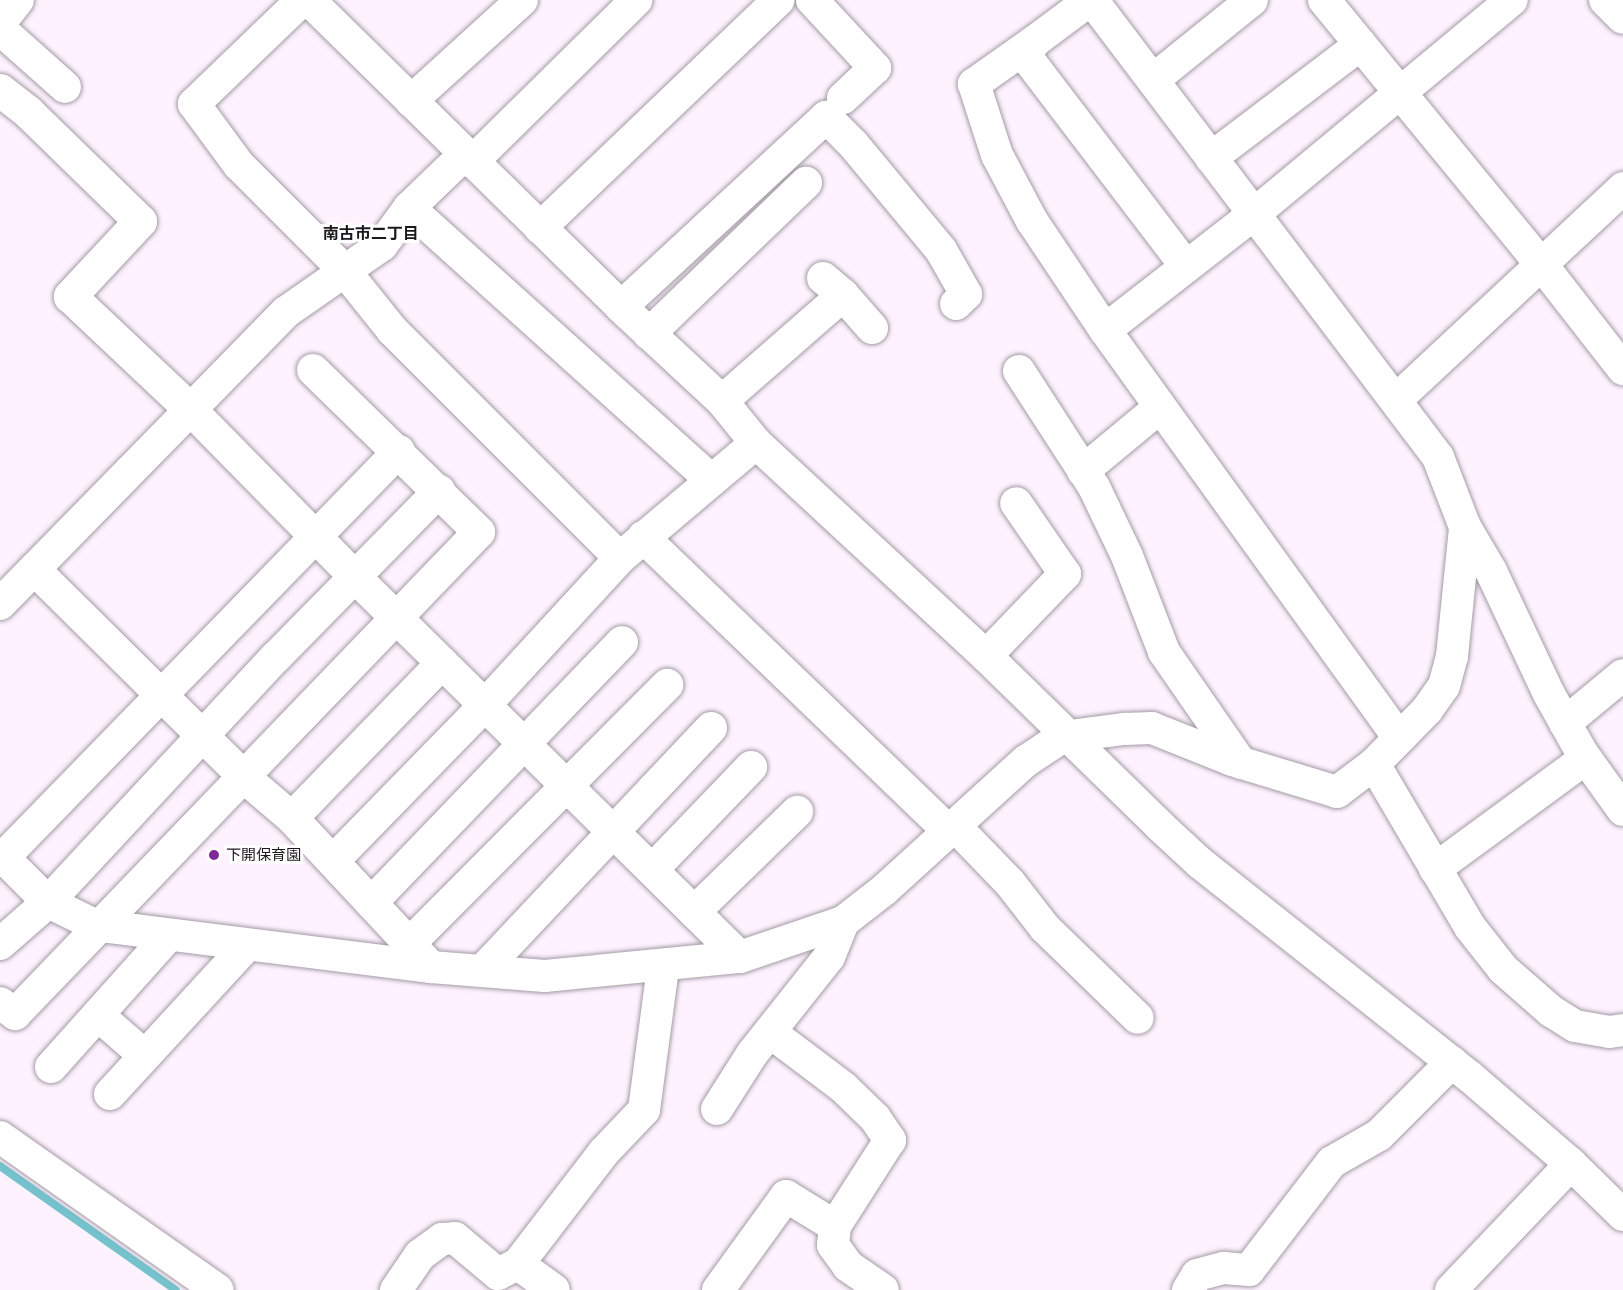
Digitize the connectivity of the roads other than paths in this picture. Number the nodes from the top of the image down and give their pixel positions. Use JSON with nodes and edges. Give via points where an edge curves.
{"nodes":[{"id":1,"x":18,"y":0,"type":"edge"},
{"id":2,"x":302,"y":0,"type":"edge"},
{"id":3,"x":309,"y":0,"type":"edge"},
{"id":4,"x":522,"y":0,"type":"edge"},
{"id":5,"x":636,"y":0,"type":"edge"},
{"id":6,"x":780,"y":0,"type":"edge"},
{"id":7,"x":812,"y":0,"type":"edge"},
{"id":8,"x":1091,"y":0,"type":"edge"},
{"id":9,"x":1252,"y":0,"type":"edge"},
{"id":10,"x":1324,"y":0,"type":"edge"},
{"id":11,"x":1512,"y":0,"type":"edge"},
{"id":12,"x":1605,"y":0,"type":"edge"},
{"id":13,"x":1623,"y":18,"type":"edge"},
{"id":14,"x":0,"y":23,"type":"edge"},
{"id":15,"x":0,"y":29,"type":"edge"},
{"id":16,"x":1035,"y":40,"type":"junction"},
{"id":17,"x":1361,"y":44,"type":"junction"},
{"id":18,"x":1153,"y":80,"type":"junction"},
{"id":19,"x":65,"y":87,"type":"dead end"},
{"id":20,"x":0,"y":90,"type":"edge"},
{"id":21,"x":1399,"y":91,"type":"junction"},
{"id":22,"x":843,"y":98,"type":"dead end"},
{"id":23,"x":411,"y":101,"type":"junction"},
{"id":24,"x":468,"y":158,"type":"junction"},
{"id":25,"x":1211,"y":158,"type":"junction"},
{"id":26,"x":806,"y":183,"type":"dead end"},
{"id":27,"x":1623,"y":188,"type":"edge"},
{"id":28,"x":409,"y":208,"type":"junction"},
{"id":29,"x":1254,"y":214,"type":"junction"},
{"id":30,"x":540,"y":228,"type":"junction"},
{"id":31,"x":1542,"y":265,"type":"junction"},
{"id":32,"x":1186,"y":266,"type":"junction"},
{"id":33,"x":344,"y":270,"type":"junction"},
{"id":34,"x":956,"y":304,"type":"dead end"},
{"id":35,"x":621,"y":307,"type":"junction"},
{"id":36,"x":872,"y":328,"type":"dead end"},
{"id":37,"x":1105,"y":330,"type":"junction"},
{"id":38,"x":649,"y":334,"type":"junction"},
{"id":39,"x":1623,"y":369,"type":"edge"},
{"id":40,"x":313,"y":370,"type":"dead end"},
{"id":41,"x":1019,"y":371,"type":"dead end"},
{"id":42,"x":1396,"y":400,"type":"junction"},
{"id":43,"x":722,"y":401,"type":"junction"},
{"id":44,"x":1160,"y":407,"type":"junction"},
{"id":45,"x":190,"y":409,"type":"junction"},
{"id":46,"x":756,"y":443,"type":"junction"},
{"id":47,"x":399,"y":451,"type":"junction"},
{"id":48,"x":1083,"y":471,"type":"junction"},
{"id":49,"x":711,"y":480,"type":"junction"},
{"id":50,"x":439,"y":491,"type":"junction"},
{"id":51,"x":1016,"y":503,"type":"dead end"},
{"id":52,"x":1465,"y":527,"type":"junction"},
{"id":53,"x":317,"y":538,"type":"junction"},
{"id":54,"x":631,"y":548,"type":"junction"},
{"id":55,"x":34,"y":569,"type":"junction"},
{"id":56,"x":354,"y":576,"type":"junction"},
{"id":57,"x":0,"y":604,"type":"edge"},
{"id":58,"x":398,"y":619,"type":"junction"},
{"id":59,"x":622,"y":642,"type":"dead end"},
{"id":60,"x":986,"y":656,"type":"junction"},
{"id":61,"x":442,"y":663,"type":"junction"},
{"id":62,"x":1623,"y":675,"type":"edge"},
{"id":63,"x":667,"y":685,"type":"dead end"},
{"id":64,"x":161,"y":696,"type":"junction"},
{"id":65,"x":485,"y":705,"type":"junction"},
{"id":66,"x":1565,"y":723,"type":"junction"},
{"id":67,"x":711,"y":728,"type":"dead end"},
{"id":68,"x":201,"y":736,"type":"junction"},
{"id":69,"x":1069,"y":736,"type":"junction"},
{"id":70,"x":1400,"y":738,"type":"junction"},
{"id":71,"x":525,"y":745,"type":"junction"},
{"id":72,"x":1586,"y":758,"type":"junction"},
{"id":73,"x":1241,"y":763,"type":"junction"},
{"id":74,"x":1374,"y":764,"type":"junction"},
{"id":75,"x":751,"y":767,"type":"dead end"},
{"id":76,"x":245,"y":778,"type":"junction"},
{"id":77,"x":566,"y":785,"type":"junction"},
{"id":78,"x":1623,"y":810,"type":"edge"},
{"id":79,"x":797,"y":812,"type":"dead end"},
{"id":80,"x":292,"y":818,"type":"junction"},
{"id":81,"x":952,"y":829,"type":"junction"},
{"id":82,"x":612,"y":831,"type":"junction"},
{"id":83,"x":1,"y":858,"type":"edge"},
{"id":84,"x":333,"y":861,"type":"junction"},
{"id":85,"x":1436,"y":869,"type":"junction"},
{"id":86,"x":652,"y":870,"type":"junction"},
{"id":87,"x":48,"y":902,"type":"junction"},
{"id":88,"x":371,"y":903,"type":"junction"},
{"id":89,"x":693,"y":912,"type":"junction"},
{"id":90,"x":843,"y":922,"type":"junction"},
{"id":91,"x":102,"y":926,"type":"junction"},
{"id":92,"x":169,"y":935,"type":"junction"},
{"id":93,"x":0,"y":944,"type":"edge"},
{"id":94,"x":409,"y":944,"type":"junction"},
{"id":95,"x":247,"y":945,"type":"junction"},
{"id":96,"x":740,"y":957,"type":"junction"},
{"id":97,"x":430,"y":967,"type":"junction"},
{"id":98,"x":663,"y":967,"type":"junction"},
{"id":99,"x":482,"y":971,"type":"junction"},
{"id":100,"x":0,"y":1003,"type":"edge"},
{"id":101,"x":98,"y":1015,"type":"junction"},
{"id":102,"x":1138,"y":1018,"type":"dead end"},
{"id":103,"x":1623,"y":1030,"type":"edge"},
{"id":104,"x":770,"y":1032,"type":"junction"},
{"id":105,"x":145,"y":1056,"type":"junction"},
{"id":106,"x":1452,"y":1062,"type":"junction"},
{"id":107,"x":51,"y":1067,"type":"dead end"},
{"id":108,"x":110,"y":1094,"type":"dead end"},
{"id":109,"x":717,"y":1109,"type":"dead end"},
{"id":110,"x":0,"y":1137,"type":"edge"},
{"id":111,"x":1571,"y":1164,"type":"junction"},
{"id":112,"x":1623,"y":1215,"type":"edge"},
{"id":113,"x":835,"y":1226,"type":"junction"},
{"id":114,"x":500,"y":1276,"type":"edge"},
{"id":115,"x":218,"y":1290,"type":"edge"},
{"id":116,"x":396,"y":1290,"type":"edge"},
{"id":117,"x":554,"y":1290,"type":"edge"},
{"id":118,"x":718,"y":1290,"type":"edge"},
{"id":119,"x":883,"y":1290,"type":"edge"},
{"id":120,"x":1188,"y":1290,"type":"edge"},
{"id":121,"x":1451,"y":1290,"type":"edge"}],
"edges":[{"from":1,"to":14,"type":"street"},
{"from":2,"to":33,"type":"street","via":[[194,104],[239,165]]},
{"from":3,"to":23,"type":"street"},
{"from":4,"to":23,"type":"street"},
{"from":5,"to":24,"type":"street"},
{"from":6,"to":30,"type":"street"},
{"from":7,"to":22,"type":"street","via":[[875,68]]},
{"from":8,"to":16,"type":"street"},
{"from":8,"to":18,"type":"street"},
{"from":9,"to":18,"type":"street"},
{"from":10,"to":17,"type":"street"},
{"from":11,"to":21,"type":"street"},
{"from":12,"to":13,"type":"street"},
{"from":15,"to":19,"type":"street"},
{"from":16,"to":32,"type":"street","via":[[1025,55]]},
{"from":16,"to":37,"type":"street","via":[[974,84],[997,155],[1032,221]]},
{"from":17,"to":21,"type":"street"},
{"from":17,"to":25,"type":"street"},
{"from":18,"to":25,"type":"street"},
{"from":20,"to":45,"type":"street","via":[[29,113],[140,221],[70,296]]},
{"from":21,"to":29,"type":"street"},
{"from":21,"to":31,"type":"street"},
{"from":23,"to":24,"type":"street"},
{"from":24,"to":28,"type":"street"},
{"from":24,"to":30,"type":"street"},
{"from":25,"to":29,"type":"street"},
{"from":26,"to":38,"type":"street"},
{"from":27,"to":31,"type":"street"},
{"from":28,"to":33,"type":"street","via":[[382,245]]},
{"from":28,"to":49,"type":"street"},
{"from":29,"to":32,"type":"street"},
{"from":29,"to":42,"type":"street"},
{"from":30,"to":35,"type":"street"},
{"from":31,"to":39,"type":"street"},
{"from":31,"to":42,"type":"street"},
{"from":32,"to":37,"type":"street"},
{"from":33,"to":45,"type":"street","via":[[286,312]]},
{"from":33,"to":54,"type":"street","via":[[392,330]]},
{"from":34,"to":35,"type":"street","via":[[966,294],[941,250],[826,117]]},
{"from":35,"to":38,"type":"street"},
{"from":36,"to":43,"type":"street","via":[[833,287]]},
{"from":37,"to":44,"type":"street"},
{"from":38,"to":43,"type":"street"},
{"from":40,"to":47,"type":"street"},
{"from":41,"to":48,"type":"street"},
{"from":42,"to":52,"type":"street","via":[[1438,457]]},
{"from":43,"to":46,"type":"street"},
{"from":44,"to":48,"type":"street"},
{"from":44,"to":70,"type":"street"},
{"from":45,"to":53,"type":"street"},
{"from":45,"to":55,"type":"street"},
{"from":46,"to":49,"type":"street"},
{"from":46,"to":60,"type":"street"},
{"from":47,"to":50,"type":"street"},
{"from":47,"to":53,"type":"street"},
{"from":48,"to":73,"type":"street","via":[[1127,556],[1164,652]]},
{"from":49,"to":54,"type":"street"},
{"from":50,"to":56,"type":"street"},
{"from":50,"to":58,"type":"street","via":[[479,532]]},
{"from":51,"to":60,"type":"street","via":[[1065,574]]},
{"from":52,"to":66,"type":"street","via":[[1491,571]]},
{"from":52,"to":70,"type":"street","via":[[1452,657],[1444,686],[1427,711]]},
{"from":53,"to":56,"type":"street"},
{"from":53,"to":64,"type":"street"},
{"from":54,"to":65,"type":"street"},
{"from":54,"to":81,"type":"street"},
{"from":55,"to":57,"type":"street"},
{"from":55,"to":64,"type":"street"},
{"from":56,"to":58,"type":"street"},
{"from":56,"to":68,"type":"street"},
{"from":58,"to":61,"type":"street"},
{"from":58,"to":76,"type":"street"},
{"from":59,"to":71,"type":"street"},
{"from":60,"to":69,"type":"street"},
{"from":61,"to":65,"type":"street"},
{"from":61,"to":80,"type":"street"},
{"from":62,"to":66,"type":"street"},
{"from":63,"to":77,"type":"street"},
{"from":64,"to":68,"type":"street"},
{"from":64,"to":83,"type":"street"},
{"from":65,"to":71,"type":"street"},
{"from":65,"to":84,"type":"street"},
{"from":66,"to":72,"type":"street"},
{"from":67,"to":82,"type":"street"},
{"from":68,"to":76,"type":"street"},
{"from":68,"to":87,"type":"street"},
{"from":69,"to":73,"type":"street","via":[[1152,728]]},
{"from":69,"to":81,"type":"street","via":[[1026,761]]},
{"from":69,"to":106,"type":"street","via":[[1200,863]]},
{"from":70,"to":74,"type":"street"},
{"from":71,"to":77,"type":"street"},
{"from":71,"to":88,"type":"street"},
{"from":72,"to":78,"type":"street"},
{"from":72,"to":85,"type":"street"},
{"from":73,"to":74,"type":"street","via":[[1337,792]]},
{"from":74,"to":85,"type":"street"},
{"from":75,"to":86,"type":"street"},
{"from":76,"to":80,"type":"street"},
{"from":76,"to":91,"type":"street"},
{"from":77,"to":82,"type":"street"},
{"from":77,"to":94,"type":"street"},
{"from":79,"to":89,"type":"street"},
{"from":80,"to":84,"type":"street"},
{"from":81,"to":90,"type":"street","via":[[884,891]]},
{"from":81,"to":102,"type":"street","via":[[1010,883],[1045,928]]},
{"from":82,"to":86,"type":"street"},
{"from":82,"to":99,"type":"street"},
{"from":83,"to":87,"type":"street"},
{"from":84,"to":88,"type":"street"},
{"from":85,"to":103,"type":"street","via":[[1470,927],[1503,969],[1551,1011],[1575,1026],[1609,1032]]},
{"from":86,"to":89,"type":"street"},
{"from":87,"to":91,"type":"street"},
{"from":87,"to":93,"type":"street"},
{"from":88,"to":94,"type":"street"},
{"from":89,"to":96,"type":"street"},
{"from":90,"to":96,"type":"street"},
{"from":90,"to":104,"type":"street","via":[[829,957]]},
{"from":91,"to":92,"type":"street"},
{"from":91,"to":100,"type":"street","via":[[15,1014]]},
{"from":92,"to":95,"type":"street"},
{"from":92,"to":101,"type":"street"},
{"from":94,"to":97,"type":"street"},
{"from":95,"to":97,"type":"street"},
{"from":95,"to":105,"type":"street"},
{"from":96,"to":98,"type":"street"},
{"from":97,"to":99,"type":"street"},
{"from":98,"to":99,"type":"street","via":[[545,976]]},
{"from":98,"to":114,"type":"street","via":[[644,1110]]},
{"from":101,"to":105,"type":"street"},
{"from":101,"to":107,"type":"street"},
{"from":104,"to":109,"type":"street"},
{"from":104,"to":113,"type":"street","via":[[844,1088],[875,1118],[890,1140]]},
{"from":105,"to":108,"type":"street"},
{"from":106,"to":111,"type":"street"},
{"from":106,"to":120,"type":"street","via":[[1379,1135],[1332,1162],[1249,1270],[1224,1268],[1197,1275]]},
{"from":110,"to":115,"type":"street"},
{"from":111,"to":112,"type":"street"},
{"from":111,"to":121,"type":"street"},
{"from":113,"to":118,"type":"street","via":[[786,1196]]},
{"from":113,"to":119,"type":"street","via":[[833,1245],[848,1266]]},
{"from":114,"to":116,"type":"street","via":[[455,1238],[442,1239],[420,1255]]},
{"from":114,"to":117,"type":"street"}]}
